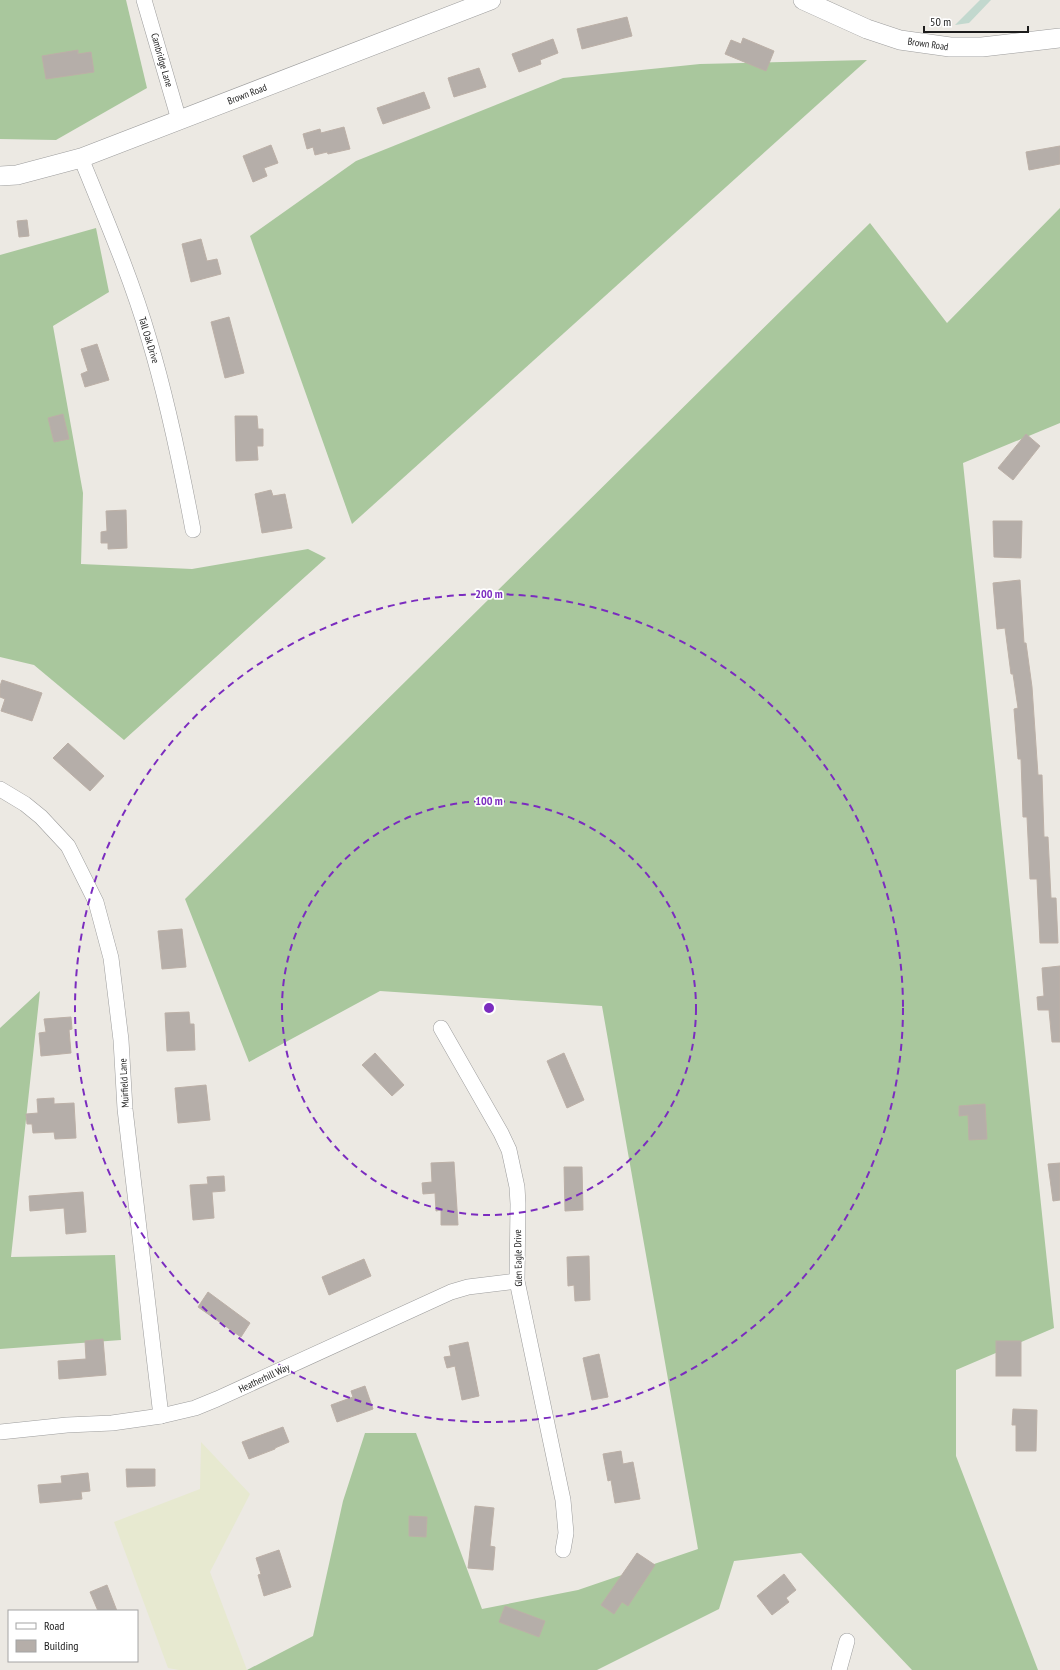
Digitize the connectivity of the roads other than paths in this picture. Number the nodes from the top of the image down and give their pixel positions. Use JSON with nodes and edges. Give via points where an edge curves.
{"nodes":[{"id":1,"x":144,"y":0,"type":"edge"},
{"id":2,"x":491,"y":0,"type":"edge"},
{"id":3,"x":804,"y":0,"type":"edge"},
{"id":4,"x":1060,"y":38,"type":"edge"},
{"id":5,"x":179,"y":120,"type":"junction"},
{"id":6,"x":81,"y":158,"type":"junction"},
{"id":7,"x":0,"y":176,"type":"edge"},
{"id":8,"x":193,"y":530,"type":"dead end"},
{"id":9,"x":0,"y":788,"type":"edge"},
{"id":10,"x":441,"y":1028,"type":"dead end"},
{"id":11,"x":517,"y":1281,"type":"junction"},
{"id":12,"x":160,"y":1416,"type":"junction"},
{"id":13,"x":0,"y":1432,"type":"edge"},
{"id":14,"x":563,"y":1550,"type":"dead end"},
{"id":15,"x":847,"y":1641,"type":"dead end"},
{"id":16,"x":839,"y":1670,"type":"edge"}],
"edges":[{"from":1,"to":5,"type":"street","name":"Cambridge Lane"},
{"from":2,"to":5,"type":"street","name":"Brown Road"},
{"from":3,"to":4,"type":"street","name":"Brown Road","via":[[867,29],[908,41],[950,47],[982,47]]},
{"from":5,"to":6,"type":"street","name":"Brown Road"},
{"from":6,"to":7,"type":"street","name":"Brown Road","via":[[17,175]]},
{"from":6,"to":8,"type":"street","name":"Tall Oak Drive","via":[[124,266],[149,338],[176,442]]},
{"from":9,"to":12,"type":"street","name":"Muirfield Lane","via":[[41,817],[68,846],[96,902],[111,958],[121,1040],[125,1109]]},
{"from":10,"to":11,"type":"street","name":"Glen Eagle Drive","via":[[509,1150],[517,1187]]},
{"from":11,"to":12,"type":"street","name":"Heatherhill Way","via":[[468,1287],[451,1292],[217,1400]]},
{"from":11,"to":14,"type":"street","name":"Glen Eagle Drive","via":[[563,1500],[566,1533]]},
{"from":12,"to":13,"type":"street","name":"Heatherhill Way","via":[[112,1423]]},
{"from":15,"to":16,"type":"street"}]}
